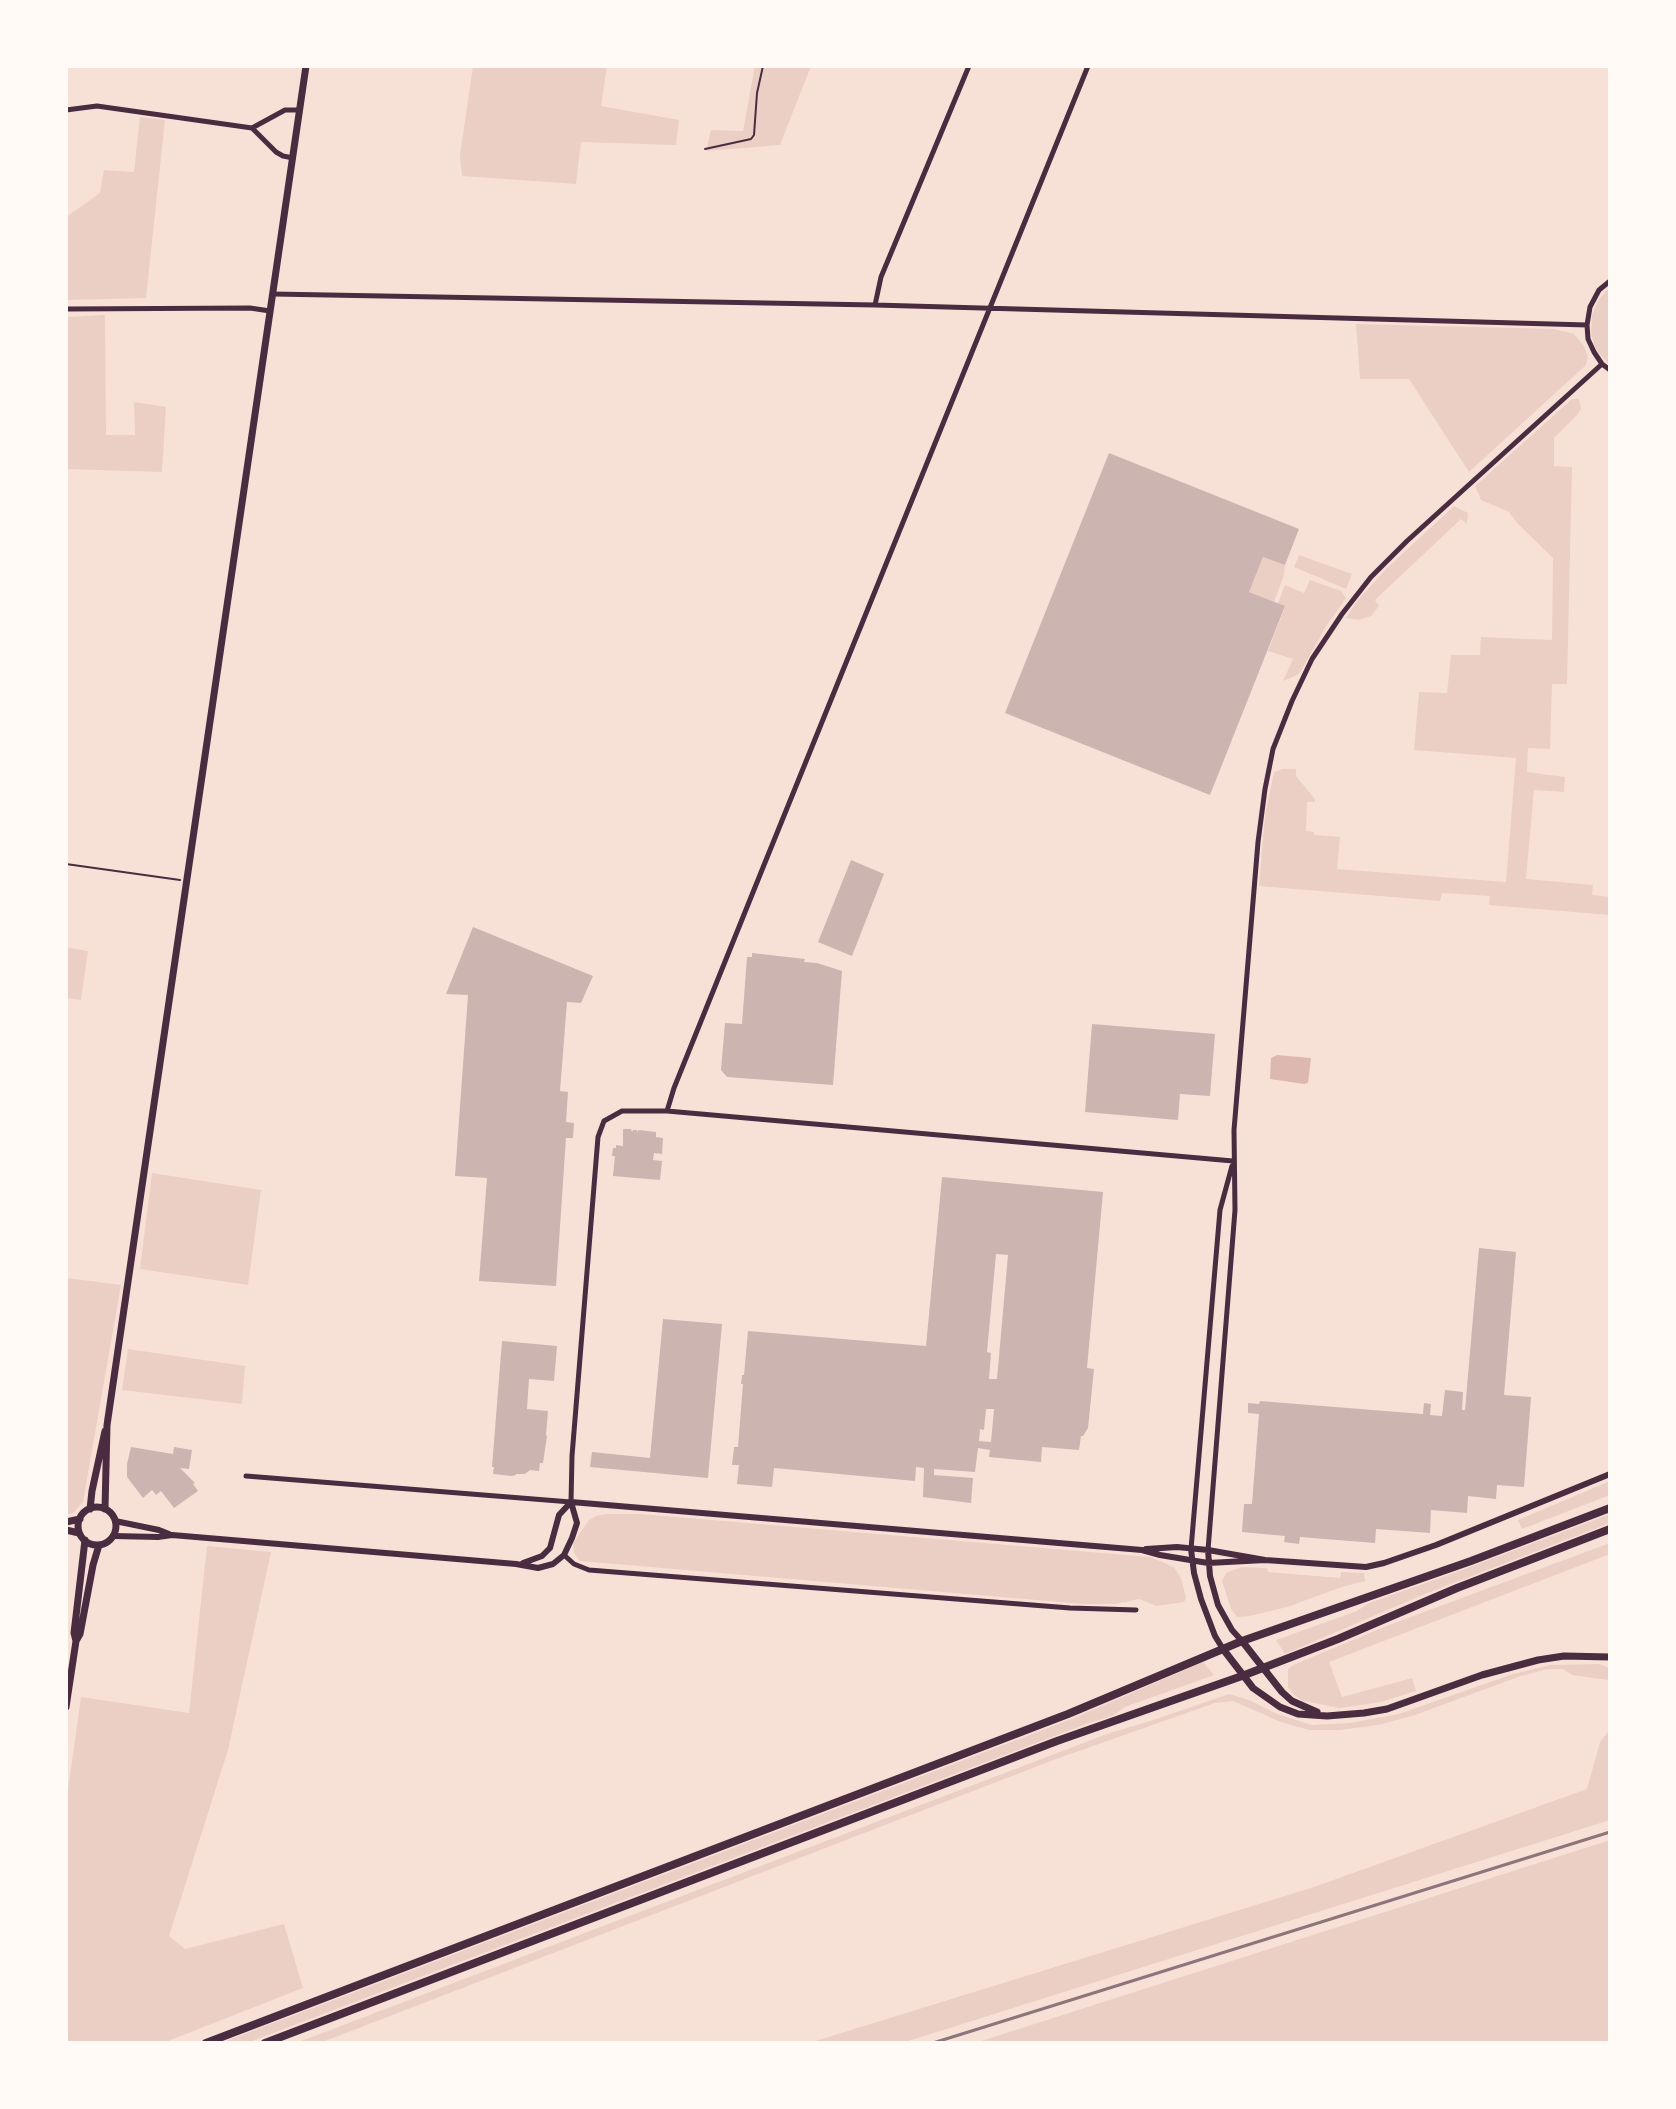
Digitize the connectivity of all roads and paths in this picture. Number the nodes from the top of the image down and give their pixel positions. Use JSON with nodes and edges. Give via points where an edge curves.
{"nodes":[{"id":1,"x":306,"y":66,"type":"edge"},
{"id":2,"x":763,"y":66,"type":"edge"},
{"id":3,"x":969,"y":66,"type":"edge"},
{"id":4,"x":1088,"y":66,"type":"edge"},
{"id":5,"x":66,"y":110,"type":"edge"},
{"id":6,"x":300,"y":110,"type":"junction"},
{"id":7,"x":252,"y":128,"type":"junction"},
{"id":8,"x":705,"y":149,"type":"dead end"},
{"id":9,"x":293,"y":158,"type":"junction"},
{"id":10,"x":1610,"y":281,"type":"edge"},
{"id":11,"x":273,"y":294,"type":"junction"},
{"id":12,"x":875,"y":305,"type":"junction"},
{"id":13,"x":66,"y":309,"type":"edge"},
{"id":14,"x":989,"y":309,"type":"junction"},
{"id":15,"x":271,"y":311,"type":"junction"},
{"id":16,"x":1587,"y":325,"type":"junction"},
{"id":17,"x":1602,"y":364,"type":"junction"},
{"id":18,"x":1610,"y":370,"type":"edge"},
{"id":19,"x":66,"y":864,"type":"edge"},
{"id":20,"x":187,"y":881,"type":"junction"},
{"id":21,"x":667,"y":1111,"type":"junction"},
{"id":22,"x":1233,"y":1161,"type":"junction"},
{"id":23,"x":1207,"y":1354,"type":"junction"},
{"id":24,"x":1222,"y":1356,"type":"junction"},
{"id":25,"x":107,"y":1425,"type":"junction"},
{"id":26,"x":1610,"y":1474,"type":"edge"},
{"id":27,"x":246,"y":1476,"type":"dead end"},
{"id":28,"x":571,"y":1502,"type":"junction"},
{"id":29,"x":1610,"y":1508,"type":"edge"},
{"id":30,"x":90,"y":1509,"type":"junction"},
{"id":31,"x":105,"y":1509,"type":"junction"},
{"id":32,"x":80,"y":1519,"type":"junction"},
{"id":33,"x":115,"y":1521,"type":"junction"},
{"id":34,"x":66,"y":1522,"type":"edge"},
{"id":35,"x":1610,"y":1529,"type":"edge"},
{"id":36,"x":66,"y":1530,"type":"edge"},
{"id":37,"x":172,"y":1535,"type":"junction"},
{"id":38,"x":113,"y":1536,"type":"junction"},
{"id":39,"x":82,"y":1537,"type":"junction"},
{"id":40,"x":99,"y":1545,"type":"junction"},
{"id":41,"x":1191,"y":1549,"type":"junction"},
{"id":42,"x":1142,"y":1550,"type":"junction"},
{"id":43,"x":1208,"y":1550,"type":"junction"},
{"id":44,"x":564,"y":1555,"type":"junction"},
{"id":45,"x":1192,"y":1560,"type":"junction"},
{"id":46,"x":1265,"y":1560,"type":"junction"},
{"id":47,"x":1208,"y":1563,"type":"junction"},
{"id":48,"x":516,"y":1564,"type":"junction"},
{"id":49,"x":1136,"y":1610,"type":"dead end"},
{"id":50,"x":76,"y":1641,"type":"junction"},
{"id":51,"x":1242,"y":1641,"type":"junction"},
{"id":52,"x":1223,"y":1649,"type":"junction"},
{"id":53,"x":1610,"y":1657,"type":"edge"},
{"id":54,"x":1264,"y":1668,"type":"junction"},
{"id":55,"x":1242,"y":1676,"type":"junction"},
{"id":56,"x":66,"y":1707,"type":"edge"},
{"id":57,"x":1327,"y":1716,"type":"junction"},
{"id":58,"x":206,"y":2043,"type":"edge"},
{"id":59,"x":265,"y":2043,"type":"edge"}],
"edges":[{"from":1,"to":6,"type":"main road"},
{"from":2,"to":8,"type":"path","via":[[754,135]]},
{"from":3,"to":12,"type":"street","via":[[881,277]]},
{"from":4,"to":14,"type":"street"},
{"from":5,"to":7,"type":"street","via":[[97,106]]},
{"from":6,"to":7,"type":"street","via":[[285,110]]},
{"from":6,"to":9,"type":"main road"},
{"from":7,"to":9,"type":"street","via":[[276,152]]},
{"from":9,"to":11,"type":"main road"},
{"from":10,"to":16,"type":"street","via":[[1590,307]]},
{"from":11,"to":12,"type":"street"},
{"from":11,"to":15,"type":"main road"},
{"from":12,"to":14,"type":"street"},
{"from":13,"to":15,"type":"street"},
{"from":14,"to":16,"type":"street"},
{"from":14,"to":21,"type":"street"},
{"from":15,"to":20,"type":"main road"},
{"from":16,"to":17,"type":"street","via":[[1588,339]]},
{"from":17,"to":18,"type":"street"},
{"from":17,"to":22,"type":"street","via":[[1371,577],[1312,659],[1292,701],[1273,749],[1258,842]]},
{"from":19,"to":20,"type":"path"},
{"from":20,"to":25,"type":"main road"},
{"from":21,"to":22,"type":"street"},
{"from":21,"to":28,"type":"street","via":[[622,1111],[604,1121],[598,1137]]},
{"from":22,"to":23,"type":"street","via":[[1220,1210]]},
{"from":22,"to":24,"type":"street","via":[[1235,1210]]},
{"from":23,"to":24,"type":"street"},
{"from":23,"to":41,"type":"street"},
{"from":24,"to":43,"type":"street"},
{"from":25,"to":30,"type":"main road"},
{"from":25,"to":31,"type":"main road"},
{"from":26,"to":46,"type":"street","via":[[1384,1563],[1366,1567]]},
{"from":27,"to":28,"type":"street"},
{"from":28,"to":42,"type":"street"},
{"from":28,"to":44,"type":"street","via":[[577,1523]]},
{"from":28,"to":48,"type":"street","via":[[559,1515],[550,1548],[532,1561]]},
{"from":29,"to":51,"type":"highway"},
{"from":30,"to":31,"type":"main road"},
{"from":30,"to":32,"type":"main road"},
{"from":31,"to":33,"type":"main road"},
{"from":32,"to":34,"type":"main road"},
{"from":32,"to":39,"type":"main road"},
{"from":33,"to":37,"type":"street"},
{"from":33,"to":38,"type":"main road"},
{"from":35,"to":54,"type":"highway"},
{"from":36,"to":39,"type":"main road"},
{"from":37,"to":38,"type":"street"},
{"from":37,"to":48,"type":"street"},
{"from":38,"to":40,"type":"main road"},
{"from":39,"to":40,"type":"main road"},
{"from":39,"to":50,"type":"main road"},
{"from":40,"to":50,"type":"main road"},
{"from":41,"to":42,"type":"street"},
{"from":41,"to":43,"type":"street"},
{"from":41,"to":45,"type":"street"},
{"from":42,"to":45,"type":"street"},
{"from":43,"to":46,"type":"street"},
{"from":43,"to":47,"type":"street"},
{"from":44,"to":48,"type":"street","via":[[538,1568]]},
{"from":44,"to":49,"type":"street","via":[[589,1570]]},
{"from":45,"to":47,"type":"street"},
{"from":45,"to":52,"type":"street","via":[[1201,1599]]},
{"from":46,"to":47,"type":"street"},
{"from":47,"to":51,"type":"street","via":[[1214,1596]]},
{"from":50,"to":56,"type":"main road"},
{"from":51,"to":52,"type":"highway"},
{"from":51,"to":54,"type":"main road"},
{"from":52,"to":55,"type":"main road"},
{"from":52,"to":58,"type":"highway","via":[[1068,1714]]},
{"from":53,"to":57,"type":"main road","via":[[1538,1660],[1387,1709]]},
{"from":54,"to":55,"type":"highway"},
{"from":54,"to":57,"type":"main road","via":[[1292,1701]]},
{"from":55,"to":57,"type":"main road","via":[[1280,1707]]},
{"from":55,"to":59,"type":"highway","via":[[1044,1746]]}]}
